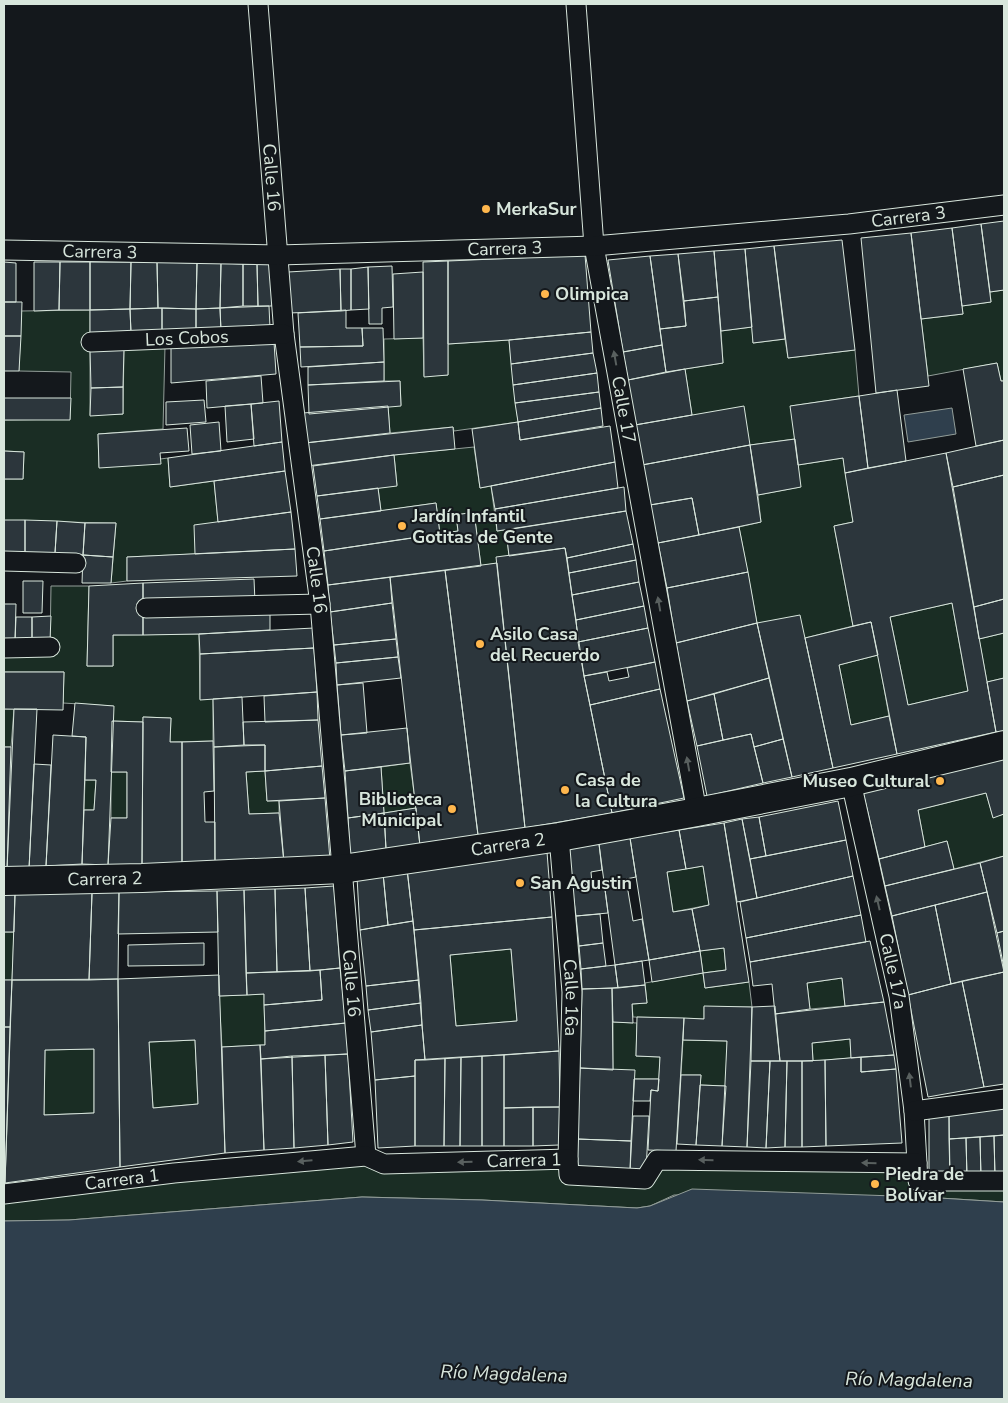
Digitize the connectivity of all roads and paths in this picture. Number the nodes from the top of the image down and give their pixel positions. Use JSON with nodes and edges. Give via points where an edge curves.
{"nodes":[{"id":1,"x":258,"y":4,"type":"edge"},
{"id":2,"x":576,"y":4,"type":"edge"},
{"id":3,"x":1004,"y":205,"type":"edge"},
{"id":4,"x":594,"y":246,"type":"junction"},
{"id":5,"x":4,"y":250,"type":"edge"},
{"id":6,"x":278,"y":255,"type":"junction"},
{"id":7,"x":284,"y":334,"type":"junction"},
{"id":8,"x":91,"y":342,"type":"dead end"},
{"id":9,"x":4,"y":561,"type":"edge"},
{"id":10,"x":76,"y":563,"type":"dead end"},
{"id":11,"x":320,"y":604,"type":"junction"},
{"id":12,"x":146,"y":608,"type":"dead end"},
{"id":13,"x":50,"y":647,"type":"dead end"},
{"id":14,"x":4,"y":648,"type":"edge"},
{"id":15,"x":1004,"y":745,"type":"edge"},
{"id":16,"x":851,"y":782,"type":"junction"},
{"id":17,"x":697,"y":812,"type":"junction"},
{"id":18,"x":558,"y":837,"type":"junction"},
{"id":19,"x":342,"y":869,"type":"junction"},
{"id":20,"x":4,"y":881,"type":"edge"},
{"id":21,"x":1004,"y":1099,"type":"edge"},
{"id":22,"x":914,"y":1111,"type":"junction"},
{"id":23,"x":366,"y":1156,"type":"junction"},
{"id":24,"x":568,"y":1159,"type":"junction"},
{"id":25,"x":917,"y":1163,"type":"junction"},
{"id":26,"x":1004,"y":1181,"type":"edge"},
{"id":27,"x":4,"y":1194,"type":"edge"}],
"edges":[{"from":1,"to":6,"type":"street","name":"Calle 16"},
{"from":2,"to":4,"type":"street","name":"Calle 17"},
{"from":3,"to":4,"type":"street","name":"Carrera 3","via":[[849,224]]},
{"from":4,"to":6,"type":"street","name":"Carrera 3"},
{"from":17,"to":4,"type":"street","name":"Calle 17","one_way":true},
{"from":5,"to":6,"type":"street","name":"Carrera 3"},
{"from":6,"to":7,"type":"street","name":"Calle 16"},
{"from":7,"to":8,"type":"street","name":"Los Cobos"},
{"from":7,"to":11,"type":"street","name":"Calle 16"},
{"from":9,"to":10,"type":"street"},
{"from":11,"to":12,"type":"street"},
{"from":11,"to":19,"type":"street","name":"Calle 16"},
{"from":13,"to":14,"type":"street"},
{"from":15,"to":16,"type":"main road","name":"Carrera 2"},
{"from":16,"to":17,"type":"main road","name":"Carrera 2"},
{"from":22,"to":16,"type":"street","name":"Calle 17a","one_way":true,"via":[[899,996]]},
{"from":17,"to":18,"type":"main road","name":"Carrera 2"},
{"from":18,"to":19,"type":"main road","name":"Carrera 2"},
{"from":18,"to":24,"type":"street","name":"Calle 16a","via":[[572,992]]},
{"from":19,"to":20,"type":"main road","name":"Carrera 2"},
{"from":19,"to":23,"type":"street","name":"Calle 16"},
{"from":21,"to":22,"type":"street"},
{"from":22,"to":25,"type":"street","name":"Calle 17a"},
{"from":24,"to":23,"type":"street","name":"Carrera 1","one_way":true,"via":[[384,1164]]},
{"from":23,"to":27,"type":"street","name":"Carrera 1","one_way":true,"via":[[174,1173]]},
{"from":25,"to":24,"type":"street","name":"Carrera 1","one_way":true,"via":[[658,1160],[645,1179],[569,1175]]},
{"from":25,"to":26,"type":"street","via":[[918,1181]]}]}
